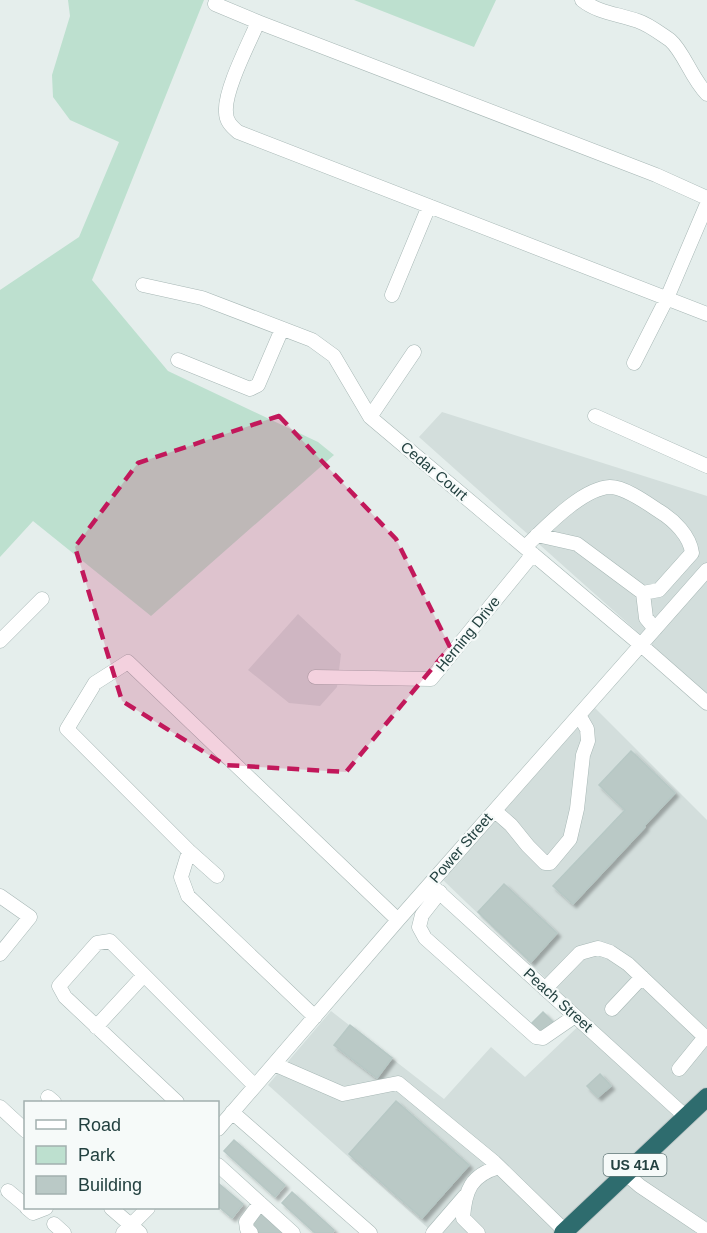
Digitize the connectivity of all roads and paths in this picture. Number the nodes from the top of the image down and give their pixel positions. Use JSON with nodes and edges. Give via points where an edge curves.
{"nodes":[{"id":1,"x":215,"y":4,"type":"dead end"},
{"id":2,"x":586,"y":4,"type":"edge"},
{"id":3,"x":258,"y":22,"type":"junction"},
{"id":4,"x":707,"y":94,"type":"edge"},
{"id":5,"x":707,"y":198,"type":"edge"},
{"id":6,"x":707,"y":204,"type":"edge"},
{"id":7,"x":429,"y":206,"type":"junction"},
{"id":8,"x":143,"y":285,"type":"dead end"},
{"id":9,"x":392,"y":296,"type":"dead end"},
{"id":10,"x":667,"y":298,"type":"junction"},
{"id":11,"x":707,"y":314,"type":"edge"},
{"id":12,"x":282,"y":329,"type":"junction"},
{"id":13,"x":414,"y":351,"type":"dead end"},
{"id":14,"x":178,"y":360,"type":"dead end"},
{"id":15,"x":634,"y":363,"type":"dead end"},
{"id":16,"x":595,"y":416,"type":"dead end"},
{"id":17,"x":370,"y":417,"type":"junction"},
{"id":18,"x":707,"y":466,"type":"edge"},
{"id":19,"x":537,"y":535,"type":"junction"},
{"id":20,"x":529,"y":550,"type":"junction"},
{"id":21,"x":707,"y":570,"type":"edge"},
{"id":22,"x":643,"y":593,"type":"junction"},
{"id":23,"x":42,"y":599,"type":"dead end"},
{"id":24,"x":655,"y":629,"type":"junction"},
{"id":25,"x":0,"y":641,"type":"edge"},
{"id":26,"x":641,"y":645,"type":"junction"},
{"id":27,"x":315,"y":677,"type":"dead end"},
{"id":28,"x":707,"y":703,"type":"edge"},
{"id":29,"x":579,"y":715,"type":"junction"},
{"id":30,"x":495,"y":811,"type":"junction"},
{"id":31,"x":189,"y":851,"type":"junction"},
{"id":32,"x":217,"y":876,"type":"dead end"},
{"id":33,"x":435,"y":888,"type":"junction"},
{"id":34,"x":0,"y":896,"type":"edge"},
{"id":35,"x":398,"y":920,"type":"junction"},
{"id":36,"x":0,"y":954,"type":"edge"},
{"id":37,"x":144,"y":975,"type":"junction"},
{"id":38,"x":642,"y":977,"type":"junction"},
{"id":39,"x":545,"y":989,"type":"junction"},
{"id":40,"x":612,"y":1009,"type":"dead end"},
{"id":41,"x":575,"y":1016,"type":"junction"},
{"id":42,"x":315,"y":1017,"type":"junction"},
{"id":43,"x":96,"y":1027,"type":"junction"},
{"id":44,"x":706,"y":1038,"type":"edge"},
{"id":45,"x":274,"y":1064,"type":"junction"},
{"id":46,"x":679,"y":1069,"type":"dead end"},
{"id":47,"x":255,"y":1086,"type":"junction"},
{"id":48,"x":707,"y":1097,"type":"edge"},
{"id":49,"x":176,"y":1101,"type":"edge"},
{"id":50,"x":0,"y":1107,"type":"edge"},
{"id":51,"x":232,"y":1112,"type":"junction"},
{"id":52,"x":686,"y":1117,"type":"junction"},
{"id":53,"x":219,"y":1128,"type":"edge"},
{"id":54,"x":24,"y":1129,"type":"edge"},
{"id":55,"x":219,"y":1166,"type":"edge"},
{"id":56,"x":500,"y":1167,"type":"junction"},
{"id":57,"x":626,"y":1174,"type":"junction"},
{"id":58,"x":8,"y":1191,"type":"dead end"},
{"id":59,"x":465,"y":1196,"type":"junction"},
{"id":60,"x":260,"y":1203,"type":"junction"},
{"id":61,"x":24,"y":1205,"type":"edge"},
{"id":62,"x":28,"y":1209,"type":"edge"},
{"id":63,"x":43,"y":1209,"type":"edge"},
{"id":64,"x":112,"y":1209,"type":"edge"},
{"id":65,"x":147,"y":1209,"type":"edge"},
{"id":66,"x":132,"y":1230,"type":"edge"},
{"id":67,"x":707,"y":1231,"type":"edge"},
{"id":68,"x":564,"y":1232,"type":"edge"},
{"id":69,"x":251,"y":1233,"type":"edge"},
{"id":70,"x":293,"y":1233,"type":"edge"},
{"id":71,"x":370,"y":1233,"type":"edge"},
{"id":72,"x":433,"y":1233,"type":"edge"},
{"id":73,"x":478,"y":1233,"type":"edge"}],
"edges":[{"from":1,"to":3,"type":"street"},
{"from":2,"to":4,"type":"street","via":[[641,22],[668,39]]},
{"from":3,"to":5,"type":"street"},
{"from":3,"to":7,"type":"street","via":[[226,100],[230,125],[256,141]]},
{"from":6,"to":10,"type":"street"},
{"from":7,"to":9,"type":"street"},
{"from":7,"to":10,"type":"street"},
{"from":8,"to":12,"type":"street","name":"Cedar Court","via":[[202,298]]},
{"from":10,"to":11,"type":"street"},
{"from":10,"to":15,"type":"street"},
{"from":12,"to":14,"type":"street","via":[[258,385],[250,389]]},
{"from":12,"to":17,"type":"street","name":"Cedar Court","via":[[312,340],[334,356]]},
{"from":13,"to":17,"type":"street"},
{"from":16,"to":18,"type":"street"},
{"from":17,"to":20,"type":"street","name":"Cedar Court"},
{"from":19,"to":20,"type":"street"},
{"from":19,"to":22,"type":"street","via":[[577,544]]},
{"from":19,"to":22,"type":"street","via":[[589,492],[611,487],[633,494],[669,517],[691,542],[692,553],[659,590]]},
{"from":20,"to":26,"type":"street","name":"Cedar Court"},
{"from":20,"to":27,"type":"street","name":"Herning Drive","via":[[431,679]]},
{"from":21,"to":24,"type":"street","name":"Power Street"},
{"from":22,"to":24,"type":"street","via":[[646,618]]},
{"from":23,"to":25,"type":"street"},
{"from":24,"to":26,"type":"street","name":"Power Street"},
{"from":26,"to":28,"type":"street","name":"Cedar Court"},
{"from":26,"to":29,"type":"street","name":"Power Street"},
{"from":29,"to":30,"type":"street","name":"Power Street"},
{"from":29,"to":30,"type":"street","via":[[588,741],[573,826],[564,849],[545,863]]},
{"from":30,"to":33,"type":"street","name":"Power Street"},
{"from":31,"to":32,"type":"street"},
{"from":31,"to":35,"type":"street","via":[[67,729],[95,683],[128,662]]},
{"from":31,"to":42,"type":"street","via":[[182,878],[189,896]]},
{"from":33,"to":35,"type":"street","name":"Power Street"},
{"from":33,"to":39,"type":"street","name":"Peach Street"},
{"from":33,"to":41,"type":"street","via":[[419,927],[424,938],[536,1037],[543,1038]]},
{"from":34,"to":36,"type":"street","via":[[30,917]]},
{"from":35,"to":42,"type":"street","name":"Power Street"},
{"from":37,"to":43,"type":"street"},
{"from":37,"to":43,"type":"street","via":[[110,941],[97,944],[59,986],[65,998]]},
{"from":37,"to":47,"type":"street"},
{"from":38,"to":39,"type":"street","via":[[610,952],[598,948],[580,953]]},
{"from":38,"to":40,"type":"street"},
{"from":38,"to":44,"type":"street"},
{"from":39,"to":41,"type":"street","name":"Peach Street"},
{"from":41,"to":52,"type":"street","name":"Peach Street"},
{"from":42,"to":45,"type":"street","name":"Power Street"},
{"from":43,"to":49,"type":"street"},
{"from":44,"to":46,"type":"street"},
{"from":45,"to":47,"type":"street","name":"Power Street"},
{"from":45,"to":56,"type":"street","via":[[343,1094],[398,1083]]},
{"from":47,"to":51,"type":"street","name":"Power Street"},
{"from":48,"to":52,"type":"highway","number":"US 41A"},
{"from":50,"to":54,"type":"street"},
{"from":51,"to":53,"type":"street","name":"Power Street"},
{"from":51,"to":71,"type":"street"},
{"from":52,"to":57,"type":"highway","number":"US 41A"},
{"from":55,"to":60,"type":"street"},
{"from":56,"to":59,"type":"street","via":[[483,1172]]},
{"from":56,"to":68,"type":"street"},
{"from":57,"to":67,"type":"street"},
{"from":57,"to":68,"type":"highway","number":"US 41A"},
{"from":58,"to":61,"type":"street"},
{"from":59,"to":72,"type":"street"},
{"from":59,"to":73,"type":"street","via":[[463,1218]]},
{"from":60,"to":69,"type":"street","via":[[246,1222]]},
{"from":60,"to":70,"type":"street"},
{"from":62,"to":63,"type":"street","via":[[33,1213]]},
{"from":64,"to":66,"type":"street"},
{"from":65,"to":66,"type":"street"}]}
